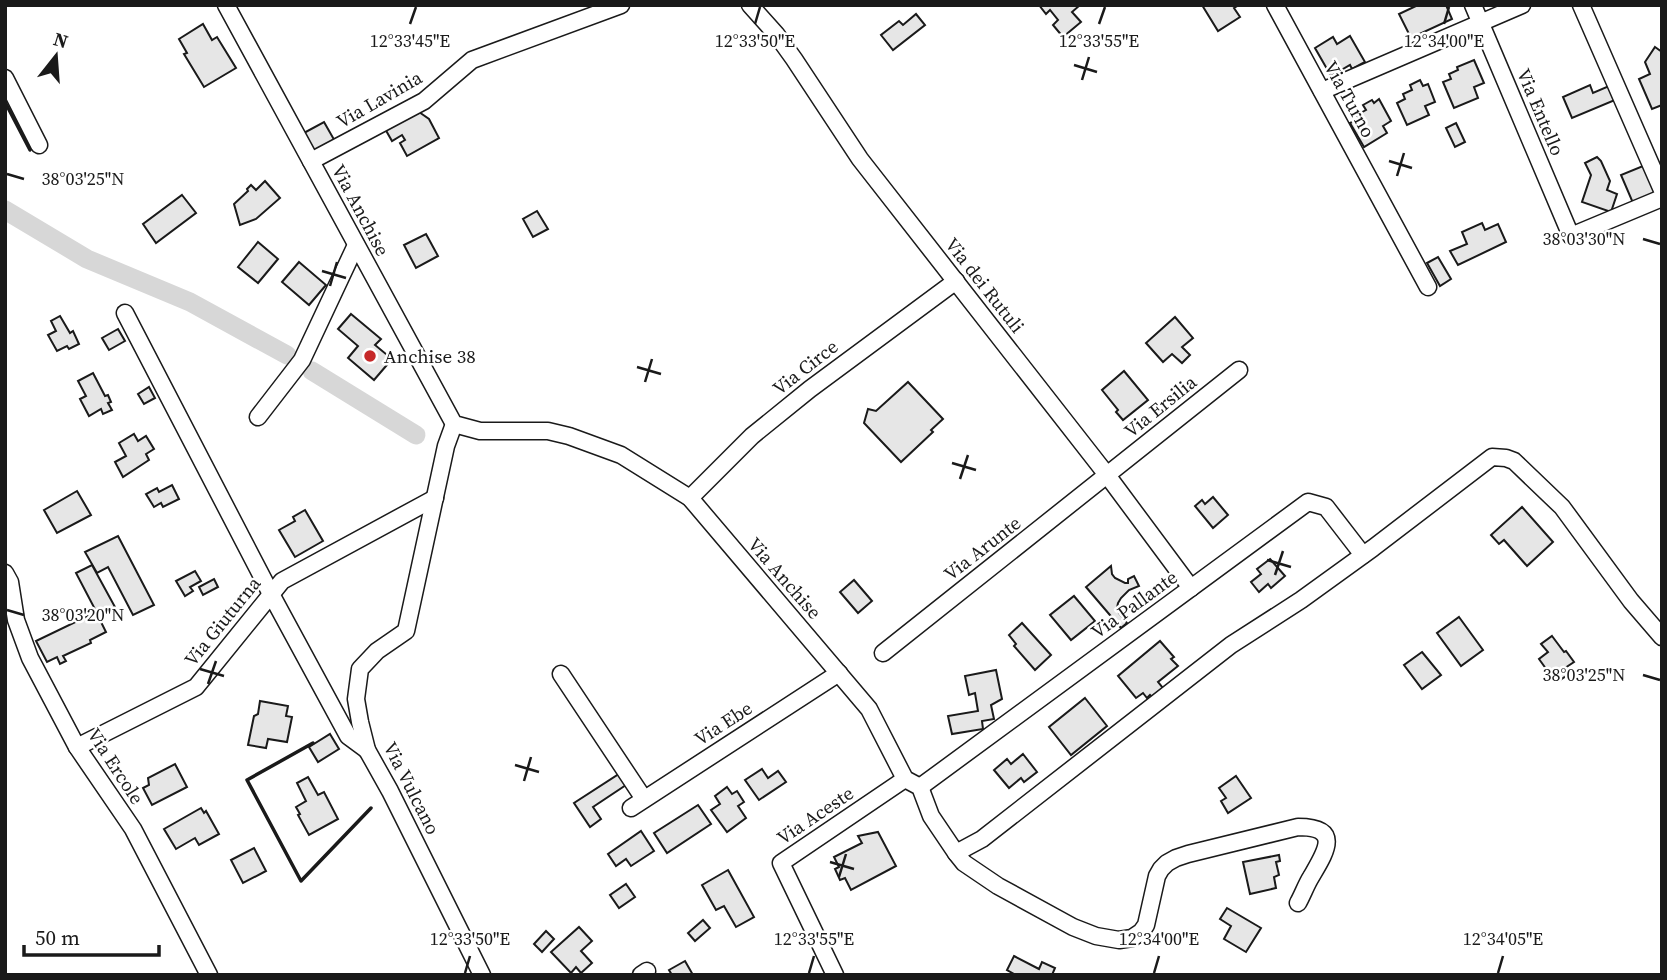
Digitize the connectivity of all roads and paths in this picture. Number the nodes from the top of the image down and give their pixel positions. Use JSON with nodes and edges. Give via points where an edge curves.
{"nodes":[{"id":1,"x":226,"y":5,"type":"edge"},
{"id":2,"x":621,"y":5,"type":"edge"},
{"id":3,"x":750,"y":5,"type":"edge"},
{"id":4,"x":1275,"y":5,"type":"edge"},
{"id":5,"x":1473,"y":5,"type":"edge"},
{"id":6,"x":1522,"y":5,"type":"edge"},
{"id":7,"x":1581,"y":5,"type":"edge"},
{"id":8,"x":1480,"y":23,"type":"junction"},
{"id":9,"x":5,"y":78,"type":"edge"},
{"id":10,"x":1322,"y":91,"type":"junction"},
{"id":11,"x":39,"y":145,"type":"dead end"},
{"id":12,"x":311,"y":161,"type":"junction"},
{"id":13,"x":1662,"y":190,"type":"edge"},
{"id":14,"x":1662,"y":198,"type":"edge"},
{"id":15,"x":356,"y":245,"type":"junction"},
{"id":16,"x":956,"y":281,"type":"junction"},
{"id":17,"x":1429,"y":287,"type":"dead end"},
{"id":18,"x":125,"y":313,"type":"dead end"},
{"id":19,"x":1239,"y":370,"type":"dead end"},
{"id":20,"x":258,"y":417,"type":"dead end"},
{"id":21,"x":454,"y":425,"type":"junction"},
{"id":22,"x":1107,"y":475,"type":"junction"},
{"id":23,"x":435,"y":498,"type":"junction"},
{"id":24,"x":690,"y":498,"type":"junction"},
{"id":25,"x":1363,"y":555,"type":"junction"},
{"id":26,"x":5,"y":573,"type":"edge"},
{"id":27,"x":1191,"y":588,"type":"junction"},
{"id":28,"x":271,"y":594,"type":"junction"},
{"id":29,"x":1662,"y":637,"type":"edge"},
{"id":30,"x":883,"y":653,"type":"dead end"},
{"id":31,"x":839,"y":673,"type":"junction"},
{"id":32,"x":561,"y":674,"type":"dead end"},
{"id":33,"x":77,"y":747,"type":"junction"},
{"id":34,"x":368,"y":750,"type":"junction"},
{"id":35,"x":905,"y":779,"type":"junction"},
{"id":36,"x":920,"y":787,"type":"junction"},
{"id":37,"x":956,"y":853,"type":"junction"},
{"id":38,"x":1298,"y":903,"type":"dead end"},
{"id":39,"x":209,"y":975,"type":"edge"},
{"id":40,"x":482,"y":975,"type":"edge"},
{"id":41,"x":835,"y":975,"type":"edge"}],
"edges":[{"from":1,"to":12,"type":"street","name":"Via Anchise"},
{"from":2,"to":12,"type":"street","name":"Via Lavinia","via":[[472,60],[424,101]]},
{"from":3,"to":16,"type":"street","name":"Via dei Rutuli","via":[[794,59],[860,159]]},
{"from":4,"to":10,"type":"street","name":"Via Turno"},
{"from":5,"to":8,"type":"street","name":"Via Entello"},
{"from":6,"to":8,"type":"street"},
{"from":7,"to":13,"type":"street"},
{"from":8,"to":10,"type":"street"},
{"from":8,"to":14,"type":"street","name":"Via Entello","via":[[1571,236]]},
{"from":9,"to":11,"type":"street"},
{"from":10,"to":17,"type":"street","name":"Via Turno"},
{"from":12,"to":15,"type":"street","name":"Via Anchise"},
{"from":15,"to":20,"type":"street","via":[[302,360]]},
{"from":15,"to":21,"type":"street","name":"Via Anchise"},
{"from":16,"to":22,"type":"street","name":"Via dei Rutuli"},
{"from":16,"to":24,"type":"street","name":"Via Circe","via":[[791,404]]},
{"from":18,"to":28,"type":"street"},
{"from":19,"to":22,"type":"street","name":"Via Ersilia"},
{"from":21,"to":23,"type":"street","name":"Via Vulcano"},
{"from":21,"to":24,"type":"street","name":"Via Anchise","via":[[569,436],[621,455]]},
{"from":22,"to":27,"type":"street","name":"Via dei Rutuli"},
{"from":22,"to":30,"type":"street","name":"Via Arunte"},
{"from":23,"to":28,"type":"street","name":"Via Giuturna","via":[[282,581]]},
{"from":23,"to":34,"type":"street","name":"Via Vulcano","via":[[406,631],[360,670],[356,699]]},
{"from":24,"to":31,"type":"street","name":"Via Anchise"},
{"from":25,"to":27,"type":"street","name":"Via Pallante","via":[[1326,507],[1308,502]]},
{"from":25,"to":29,"type":"street","via":[[1492,457],[1506,458],[1562,507]]},
{"from":25,"to":37,"type":"street","via":[[1231,645],[982,839]]},
{"from":26,"to":33,"type":"street","name":"Via Ercole","via":[[30,658]]},
{"from":27,"to":36,"type":"street","name":"Via Pallante"},
{"from":28,"to":33,"type":"street","name":"Via Giuturna","via":[[196,687]]},
{"from":28,"to":34,"type":"street","via":[[348,736]]},
{"from":31,"to":32,"type":"street","name":"Via Ebe","via":[[637,804]]},
{"from":31,"to":35,"type":"street","name":"Via Anchise","via":[[869,709]]},
{"from":33,"to":39,"type":"street","name":"Via Ercole","via":[[133,829]]},
{"from":34,"to":40,"type":"street","name":"Via Vulcano"},
{"from":35,"to":36,"type":"street"},
{"from":35,"to":41,"type":"street","name":"Via Aceste","via":[[781,863]]},
{"from":36,"to":37,"type":"street","via":[[931,816]]},
{"from":37,"to":38,"type":"street","via":[[998,886],[1073,927],[1119,940],[1132,938],[1146,925],[1157,876],[1167,863],[1200,851],[1310,827],[1323,833],[1327,848]]}]}
